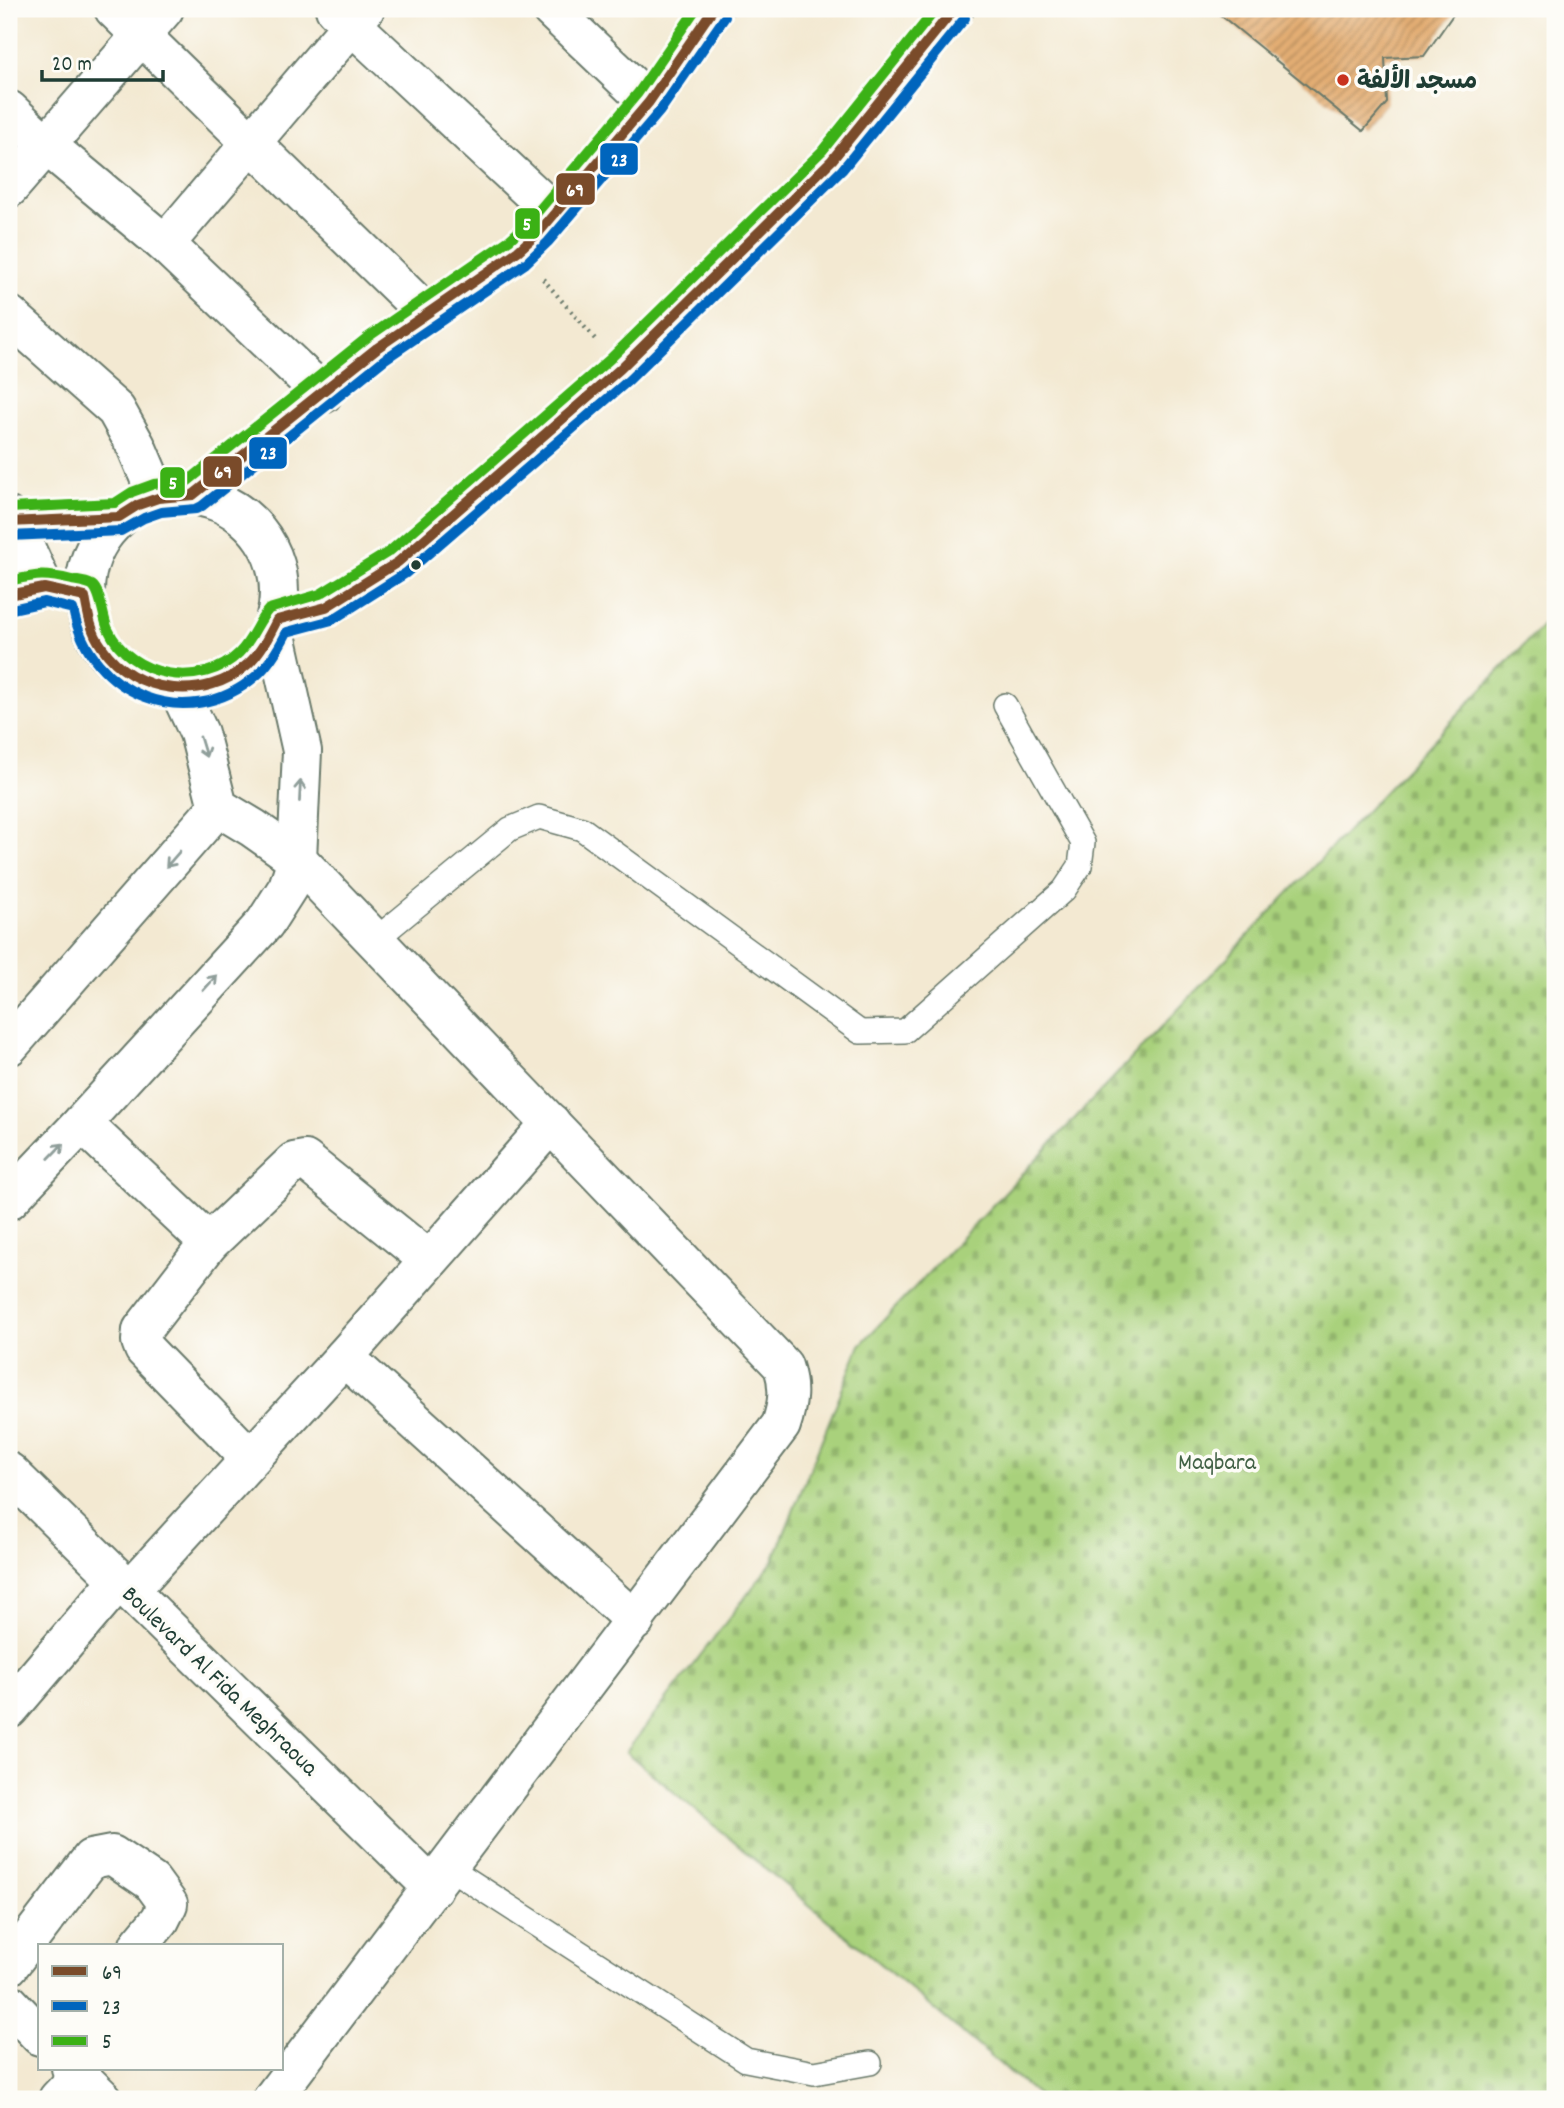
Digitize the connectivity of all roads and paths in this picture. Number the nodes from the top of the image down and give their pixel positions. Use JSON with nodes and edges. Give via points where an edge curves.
{"nodes":[{"id":1,"x":114,"y":9,"type":"edge"},
{"id":2,"x":551,"y":9,"type":"edge"},
{"id":3,"x":713,"y":9,"type":"edge"},
{"id":4,"x":954,"y":9,"type":"edge"},
{"id":5,"x":351,"y":14,"type":"edge"},
{"id":6,"x":153,"y":22,"type":"edge"},
{"id":7,"x":649,"y":102,"type":"junction"},
{"id":8,"x":9,"y":110,"type":"edge"},
{"id":9,"x":251,"y":141,"type":"junction"},
{"id":10,"x":45,"y":144,"type":"junction"},
{"id":11,"x":9,"y":188,"type":"edge"},
{"id":12,"x":555,"y":214,"type":"junction"},
{"id":13,"x":165,"y":244,"type":"junction"},
{"id":14,"x":518,"y":251,"type":"junction"},
{"id":15,"x":9,"y":314,"type":"edge"},
{"id":16,"x":427,"y":314,"type":"junction"},
{"id":17,"x":620,"y":369,"type":"junction"},
{"id":18,"x":323,"y":394,"type":"junction"},
{"id":19,"x":176,"y":496,"type":"junction"},
{"id":20,"x":119,"y":517,"type":"junction"},
{"id":21,"x":10,"y":520,"type":"edge"},
{"id":22,"x":26,"y":592,"type":"edge"},
{"id":23,"x":85,"y":597,"type":"junction"},
{"id":24,"x":275,"y":623,"type":"junction"},
{"id":25,"x":179,"y":690,"type":"junction"},
{"id":26,"x":1005,"y":705,"type":"dead end"},
{"id":27,"x":218,"y":807,"type":"junction"},
{"id":28,"x":297,"y":859,"type":"junction"},
{"id":29,"x":375,"y":940,"type":"junction"},
{"id":30,"x":9,"y":1046,"type":"edge"},
{"id":31,"x":82,"y":1123,"type":"junction"},
{"id":32,"x":551,"y":1123,"type":"junction"},
{"id":33,"x":9,"y":1200,"type":"edge"},
{"id":34,"x":209,"y":1243,"type":"junction"},
{"id":35,"x":429,"y":1260,"type":"junction"},
{"id":36,"x":344,"y":1357,"type":"junction"},
{"id":37,"x":250,"y":1458,"type":"junction"},
{"id":38,"x":9,"y":1473,"type":"edge"},
{"id":39,"x":125,"y":1585,"type":"junction"},
{"id":40,"x":635,"y":1620,"type":"junction"},
{"id":41,"x":10,"y":1705,"type":"edge"},
{"id":42,"x":440,"y":1877,"type":"junction"},
{"id":43,"x":140,"y":1944,"type":"edge"},
{"id":44,"x":9,"y":1966,"type":"edge"},
{"id":45,"x":9,"y":2003,"type":"edge"},
{"id":46,"x":38,"y":2034,"type":"edge"},
{"id":47,"x":870,"y":2063,"type":"dead end"},
{"id":48,"x":272,"y":2099,"type":"edge"}],
"edges":[{"from":1,"to":6,"type":"street"},
{"from":2,"to":7,"type":"street"},
{"from":3,"to":7,"type":"street"},
{"from":4,"to":17,"type":"street","via":[[832,160]]},
{"from":5,"to":9,"type":"street"},
{"from":5,"to":12,"type":"street"},
{"from":6,"to":9,"type":"street"},
{"from":6,"to":10,"type":"street"},
{"from":7,"to":12,"type":"street"},
{"from":8,"to":10,"type":"street"},
{"from":9,"to":13,"type":"street"},
{"from":9,"to":16,"type":"street"},
{"from":10,"to":11,"type":"street"},
{"from":10,"to":13,"type":"street"},
{"from":12,"to":14,"type":"street"},
{"from":13,"to":18,"type":"street"},
{"from":14,"to":16,"type":"street"},
{"from":14,"to":17,"type":"path"},
{"from":15,"to":19,"type":"street","via":[[117,410],[136,446]]},
{"from":16,"to":18,"type":"street","via":[[377,348]]},
{"from":17,"to":24,"type":"street","via":[[398,562],[326,607]]},
{"from":18,"to":19,"type":"street"},
{"from":19,"to":20,"type":"street","via":[[138,505]]},
{"from":19,"to":24,"type":"street","via":[[214,500],[233,509],[264,538],[279,577],[281,599]]},
{"from":20,"to":21,"type":"street"},
{"from":20,"to":23,"type":"street","via":[[96,545],[85,579]]},
{"from":21,"to":22,"type":"street"},
{"from":22,"to":23,"type":"street"},
{"from":23,"to":25,"type":"street","via":[[90,626],[104,651],[124,671],[150,685]]},
{"from":24,"to":25,"type":"street","via":[[263,648],[247,666],[203,688]]},
{"from":28,"to":24,"type":"street","one_way":true,"via":[[302,751]]},
{"from":25,"to":27,"type":"street","one_way":true,"via":[[199,733]]},
{"from":26,"to":29,"type":"lane","via":[[1083,843],[1080,866],[1064,890],[905,1031],[860,1032],[582,829],[539,817],[510,829]]},
{"from":27,"to":28,"type":"street"},
{"from":27,"to":30,"type":"street","one_way":true},
{"from":28,"to":29,"type":"street"},
{"from":31,"to":28,"type":"street","one_way":true,"via":[[265,923],[288,887]]},
{"from":29,"to":32,"type":"street"},
{"from":33,"to":31,"type":"street","one_way":true},
{"from":31,"to":34,"type":"street"},
{"from":32,"to":35,"type":"street"},
{"from":32,"to":40,"type":"street","via":[[783,1366],[788,1382],[781,1425]]},
{"from":34,"to":35,"type":"street","via":[[294,1162],[304,1160]]},
{"from":34,"to":37,"type":"street","via":[[142,1330],[141,1341]]},
{"from":35,"to":36,"type":"street"},
{"from":36,"to":37,"type":"street"},
{"from":36,"to":40,"type":"street"},
{"from":37,"to":39,"type":"street"},
{"from":38,"to":39,"type":"street","name":"Boulevard Al Fida Meghraoua"},
{"from":39,"to":41,"type":"street"},
{"from":39,"to":42,"type":"street","name":"Boulevard Al Fida Meghraoua"},
{"from":40,"to":42,"type":"street"},
{"from":42,"to":47,"type":"lane","via":[[746,2060],[814,2073]]},
{"from":42,"to":48,"type":"street"},
{"from":43,"to":44,"type":"street","via":[[168,1904],[152,1882],[112,1855],[91,1859]]},
{"from":45,"to":46,"type":"street"}]}
